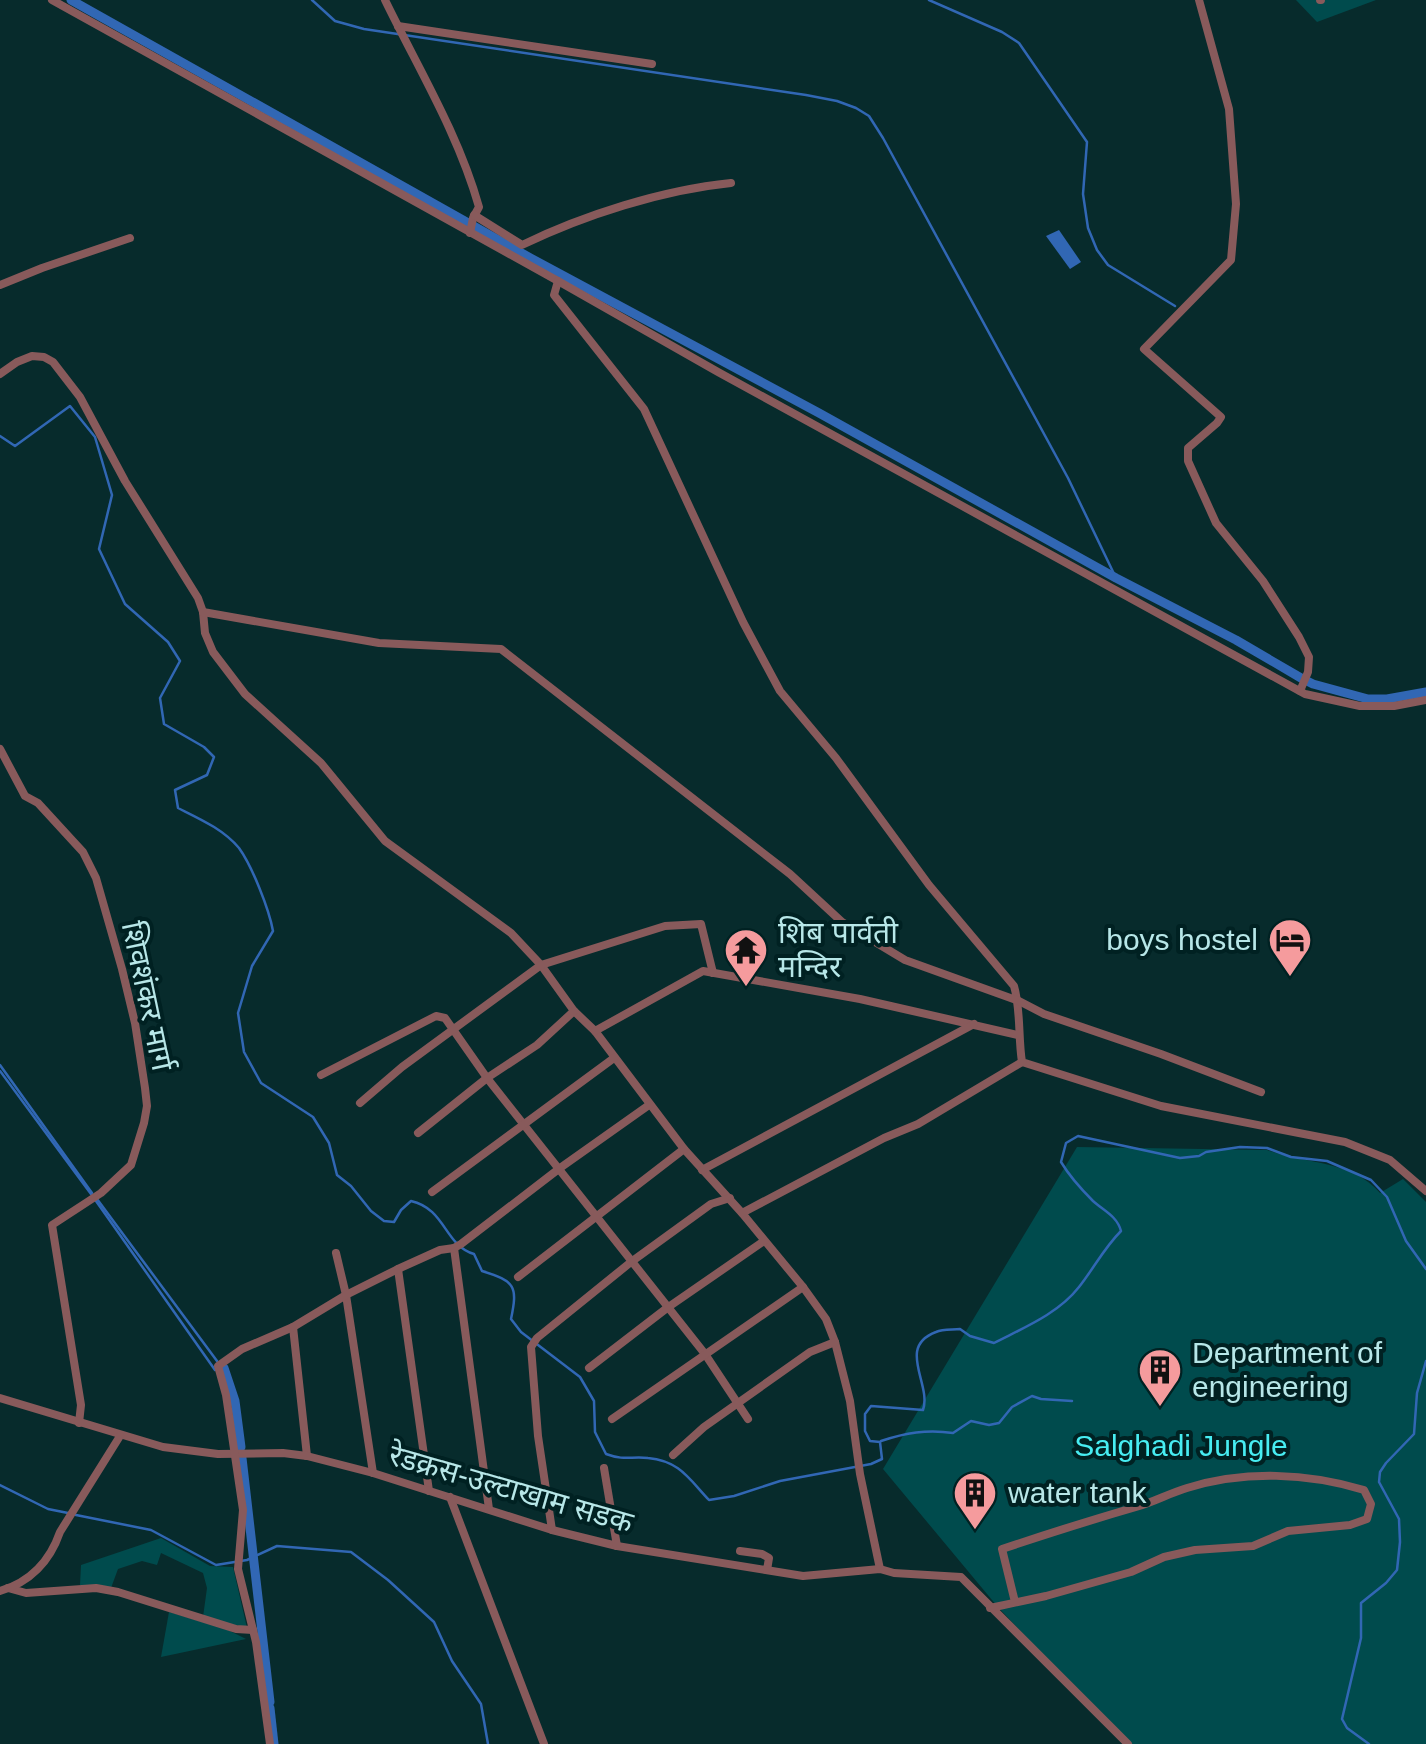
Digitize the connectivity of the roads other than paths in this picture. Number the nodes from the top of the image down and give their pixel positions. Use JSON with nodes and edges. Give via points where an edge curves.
{"nodes":[{"id":1,"x":52,"y":0,"type":"edge"},
{"id":2,"x":385,"y":0,"type":"edge"},
{"id":3,"x":1200,"y":0,"type":"edge"},
{"id":4,"x":401,"y":32,"type":"junction"},
{"id":5,"x":652,"y":64,"type":"dead end"},
{"id":6,"x":731,"y":183,"type":"dead end"},
{"id":7,"x":472,"y":224,"type":"junction"},
{"id":8,"x":130,"y":238,"type":"dead end"},
{"id":9,"x":558,"y":280,"type":"junction"},
{"id":10,"x":0,"y":285,"type":"edge"},
{"id":11,"x":0,"y":374,"type":"edge"},
{"id":12,"x":203,"y":612,"type":"junction"},
{"id":13,"x":1303,"y":685,"type":"junction"},
{"id":14,"x":1426,"y":700,"type":"edge"},
{"id":15,"x":0,"y":749,"type":"edge"},
{"id":16,"x":541,"y":965,"type":"junction"},
{"id":17,"x":713,"y":973,"type":"junction"},
{"id":18,"x":1018,"y":1000,"type":"junction"},
{"id":19,"x":574,"y":1011,"type":"junction"},
{"id":20,"x":974,"y":1024,"type":"junction"},
{"id":21,"x":454,"y":1030,"type":"junction"},
{"id":22,"x":595,"y":1030,"type":"junction"},
{"id":23,"x":1018,"y":1036,"type":"junction"},
{"id":24,"x":614,"y":1058,"type":"junction"},
{"id":25,"x":1022,"y":1062,"type":"junction"},
{"id":26,"x":321,"y":1075,"type":"dead end"},
{"id":27,"x":487,"y":1078,"type":"junction"},
{"id":28,"x":1262,"y":1092,"type":"dead end"},
{"id":29,"x":360,"y":1103,"type":"dead end"},
{"id":30,"x":650,"y":1105,"type":"junction"},
{"id":31,"x":524,"y":1125,"type":"junction"},
{"id":32,"x":418,"y":1133,"type":"dead end"},
{"id":33,"x":684,"y":1148,"type":"junction"},
{"id":34,"x":560,"y":1168,"type":"junction"},
{"id":35,"x":702,"y":1170,"type":"junction"},
{"id":36,"x":1426,"y":1191,"type":"edge"},
{"id":37,"x":432,"y":1192,"type":"dead end"},
{"id":38,"x":730,"y":1198,"type":"junction"},
{"id":39,"x":742,"y":1213,"type":"junction"},
{"id":40,"x":595,"y":1216,"type":"junction"},
{"id":41,"x":764,"y":1241,"type":"junction"},
{"id":42,"x":458,"y":1246,"type":"junction"},
{"id":43,"x":336,"y":1254,"type":"dead end"},
{"id":44,"x":631,"y":1262,"type":"junction"},
{"id":45,"x":398,"y":1269,"type":"junction"},
{"id":46,"x":518,"y":1277,"type":"dead end"},
{"id":47,"x":803,"y":1287,"type":"junction"},
{"id":48,"x":346,"y":1295,"type":"junction"},
{"id":49,"x":668,"y":1308,"type":"junction"},
{"id":50,"x":293,"y":1327,"type":"junction"},
{"id":51,"x":834,"y":1342,"type":"junction"},
{"id":52,"x":705,"y":1354,"type":"junction"},
{"id":53,"x":589,"y":1368,"type":"dead end"},
{"id":54,"x":0,"y":1398,"type":"edge"},
{"id":55,"x":738,"y":1403,"type":"junction"},
{"id":56,"x":612,"y":1419,"type":"dead end"},
{"id":57,"x":748,"y":1419,"type":"dead end"},
{"id":58,"x":79,"y":1423,"type":"junction"},
{"id":59,"x":120,"y":1436,"type":"junction"},
{"id":60,"x":235,"y":1454,"type":"junction"},
{"id":61,"x":673,"y":1455,"type":"dead end"},
{"id":62,"x":307,"y":1456,"type":"junction"},
{"id":63,"x":604,"y":1468,"type":"dead end"},
{"id":64,"x":372,"y":1473,"type":"junction"},
{"id":65,"x":430,"y":1491,"type":"junction"},
{"id":66,"x":450,"y":1497,"type":"junction"},
{"id":67,"x":489,"y":1509,"type":"junction"},
{"id":68,"x":552,"y":1530,"type":"junction"},
{"id":69,"x":616,"y":1546,"type":"junction"},
{"id":70,"x":740,"y":1551,"type":"dead end"},
{"id":71,"x":767,"y":1570,"type":"junction"},
{"id":72,"x":880,"y":1570,"type":"junction"},
{"id":73,"x":4,"y":1590,"type":"edge"},
{"id":74,"x":1015,"y":1602,"type":"junction"},
{"id":75,"x":990,"y":1608,"type":"junction"},
{"id":76,"x":253,"y":1630,"type":"junction"},
{"id":77,"x":270,"y":1744,"type":"edge"},
{"id":78,"x":544,"y":1744,"type":"edge"},
{"id":79,"x":1128,"y":1744,"type":"edge"}],
"edges":[{"from":1,"to":7,"type":"street"},
{"from":2,"to":4,"type":"street"},
{"from":3,"to":13,"type":"street","via":[[1229,109],[1236,204],[1231,260],[1144,349],[1221,417],[1188,448],[1188,461],[1216,523],[1299,638],[1309,658]]},
{"from":4,"to":5,"type":"street"},
{"from":4,"to":7,"type":"street","via":[[455,138],[479,206]]},
{"from":6,"to":7,"type":"street","via":[[567,223],[522,245]]},
{"from":7,"to":9,"type":"street"},
{"from":8,"to":10,"type":"street"},
{"from":9,"to":13,"type":"street"},
{"from":9,"to":18,"type":"street","via":[[554,294],[644,409],[780,692],[1014,986]]},
{"from":11,"to":12,"type":"street","via":[[32,356],[53,362],[80,397]]},
{"from":12,"to":16,"type":"street","via":[[213,652],[245,694],[322,763],[384,841],[511,933]]},
{"from":12,"to":18,"type":"street","via":[[378,642],[500,649],[790,874],[842,922],[905,960]]},
{"from":13,"to":14,"type":"street","via":[[1360,706]]},
{"from":15,"to":58,"type":"street","name":"शिवशंकर मार्ग","via":[[25,796],[83,852],[96,878],[135,1023],[145,1088],[144,1124],[131,1165],[52,1225]]},
{"from":16,"to":17,"type":"street","via":[[666,926],[701,924]]},
{"from":16,"to":19,"type":"street"},
{"from":16,"to":21,"type":"street"},
{"from":17,"to":20,"type":"street"},
{"from":17,"to":22,"type":"street","via":[[704,971]]},
{"from":18,"to":23,"type":"street"},
{"from":18,"to":28,"type":"street"},
{"from":19,"to":22,"type":"street"},
{"from":19,"to":27,"type":"street"},
{"from":20,"to":23,"type":"street"},
{"from":20,"to":35,"type":"street"},
{"from":21,"to":26,"type":"street","via":[[436,1016]]},
{"from":21,"to":27,"type":"street"},
{"from":21,"to":29,"type":"street"},
{"from":22,"to":24,"type":"street"},
{"from":23,"to":25,"type":"street"},
{"from":24,"to":30,"type":"street"},
{"from":24,"to":31,"type":"street"},
{"from":25,"to":36,"type":"street","via":[[1161,1106],[1345,1142],[1390,1160]]},
{"from":25,"to":39,"type":"street","via":[[918,1124]]},
{"from":27,"to":31,"type":"street"},
{"from":27,"to":32,"type":"street"},
{"from":30,"to":33,"type":"street"},
{"from":30,"to":34,"type":"street"},
{"from":31,"to":34,"type":"street"},
{"from":31,"to":37,"type":"street"},
{"from":33,"to":35,"type":"street"},
{"from":33,"to":40,"type":"street"},
{"from":34,"to":40,"type":"street"},
{"from":34,"to":42,"type":"street"},
{"from":35,"to":38,"type":"street"},
{"from":38,"to":39,"type":"street"},
{"from":38,"to":44,"type":"street","via":[[711,1204]]},
{"from":39,"to":41,"type":"street"},
{"from":40,"to":44,"type":"street"},
{"from":40,"to":46,"type":"street"},
{"from":41,"to":47,"type":"street"},
{"from":41,"to":49,"type":"street"},
{"from":42,"to":45,"type":"street"},
{"from":42,"to":67,"type":"street"},
{"from":43,"to":48,"type":"street"},
{"from":44,"to":49,"type":"street"},
{"from":44,"to":68,"type":"street","via":[[530,1347]]},
{"from":45,"to":48,"type":"street"},
{"from":45,"to":65,"type":"street"},
{"from":47,"to":51,"type":"street"},
{"from":47,"to":52,"type":"street"},
{"from":48,"to":50,"type":"street"},
{"from":48,"to":64,"type":"street"},
{"from":49,"to":52,"type":"street"},
{"from":49,"to":53,"type":"street"},
{"from":50,"to":60,"type":"street","via":[[218,1366]]},
{"from":50,"to":62,"type":"street"},
{"from":51,"to":55,"type":"street"},
{"from":51,"to":72,"type":"street"},
{"from":52,"to":55,"type":"street"},
{"from":52,"to":56,"type":"street"},
{"from":54,"to":58,"type":"street","name":"रेडक्रस-उल्टाखाम सडक"},
{"from":55,"to":57,"type":"street"},
{"from":55,"to":61,"type":"street"},
{"from":58,"to":59,"type":"street","name":"रेडक्रस-उल्टाखाम सडक"},
{"from":59,"to":60,"type":"street","name":"रेडक्रस-उल्टाखाम सडक","via":[[162,1448]]},
{"from":59,"to":73,"type":"street","via":[[44,1562],[28,1580]]},
{"from":60,"to":62,"type":"street","name":"रेडक्रस-उल्टाखाम सडक"},
{"from":60,"to":76,"type":"street","via":[[243,1510],[238,1569]]},
{"from":62,"to":64,"type":"street","name":"रेडक्रस-उल्टाखाम सडक"},
{"from":63,"to":69,"type":"street"},
{"from":64,"to":65,"type":"street","name":"रेडक्रस-उल्टाखाम सडक"},
{"from":65,"to":66,"type":"street","name":"रेडक्रस-उल्टाखाम सडक"},
{"from":66,"to":67,"type":"street","name":"रेडक्रस-उल्टाखाम सडक"},
{"from":66,"to":78,"type":"street"},
{"from":67,"to":68,"type":"street","name":"रेडक्रस-उल्टाखाम सडक"},
{"from":68,"to":69,"type":"street","name":"रेडक्रस-उल्टाखाम सडक"},
{"from":69,"to":71,"type":"street","name":"रेडक्रस-उल्टाखाम सडक"},
{"from":70,"to":71,"type":"street","via":[[769,1558]]},
{"from":71,"to":72,"type":"street","name":"रेडक्रस-उल्टाखाम सडक","via":[[803,1576]]},
{"from":72,"to":75,"type":"street","name":"रेडक्रस-उल्टाखाम सडक","via":[[961,1577]]},
{"from":73,"to":76,"type":"street","via":[[96,1588]]},
{"from":74,"to":74,"type":"street","via":[[1194,1550],[1253,1546],[1288,1531],[1350,1525],[1367,1519],[1370,1504],[1364,1490],[1332,1480],[1232,1478],[1188,1488],[1002,1549]]},
{"from":74,"to":75,"type":"street"},
{"from":75,"to":79,"type":"street","name":"रेडक्रस-उल्टाखाम सडक"},
{"from":76,"to":77,"type":"street"}]}
